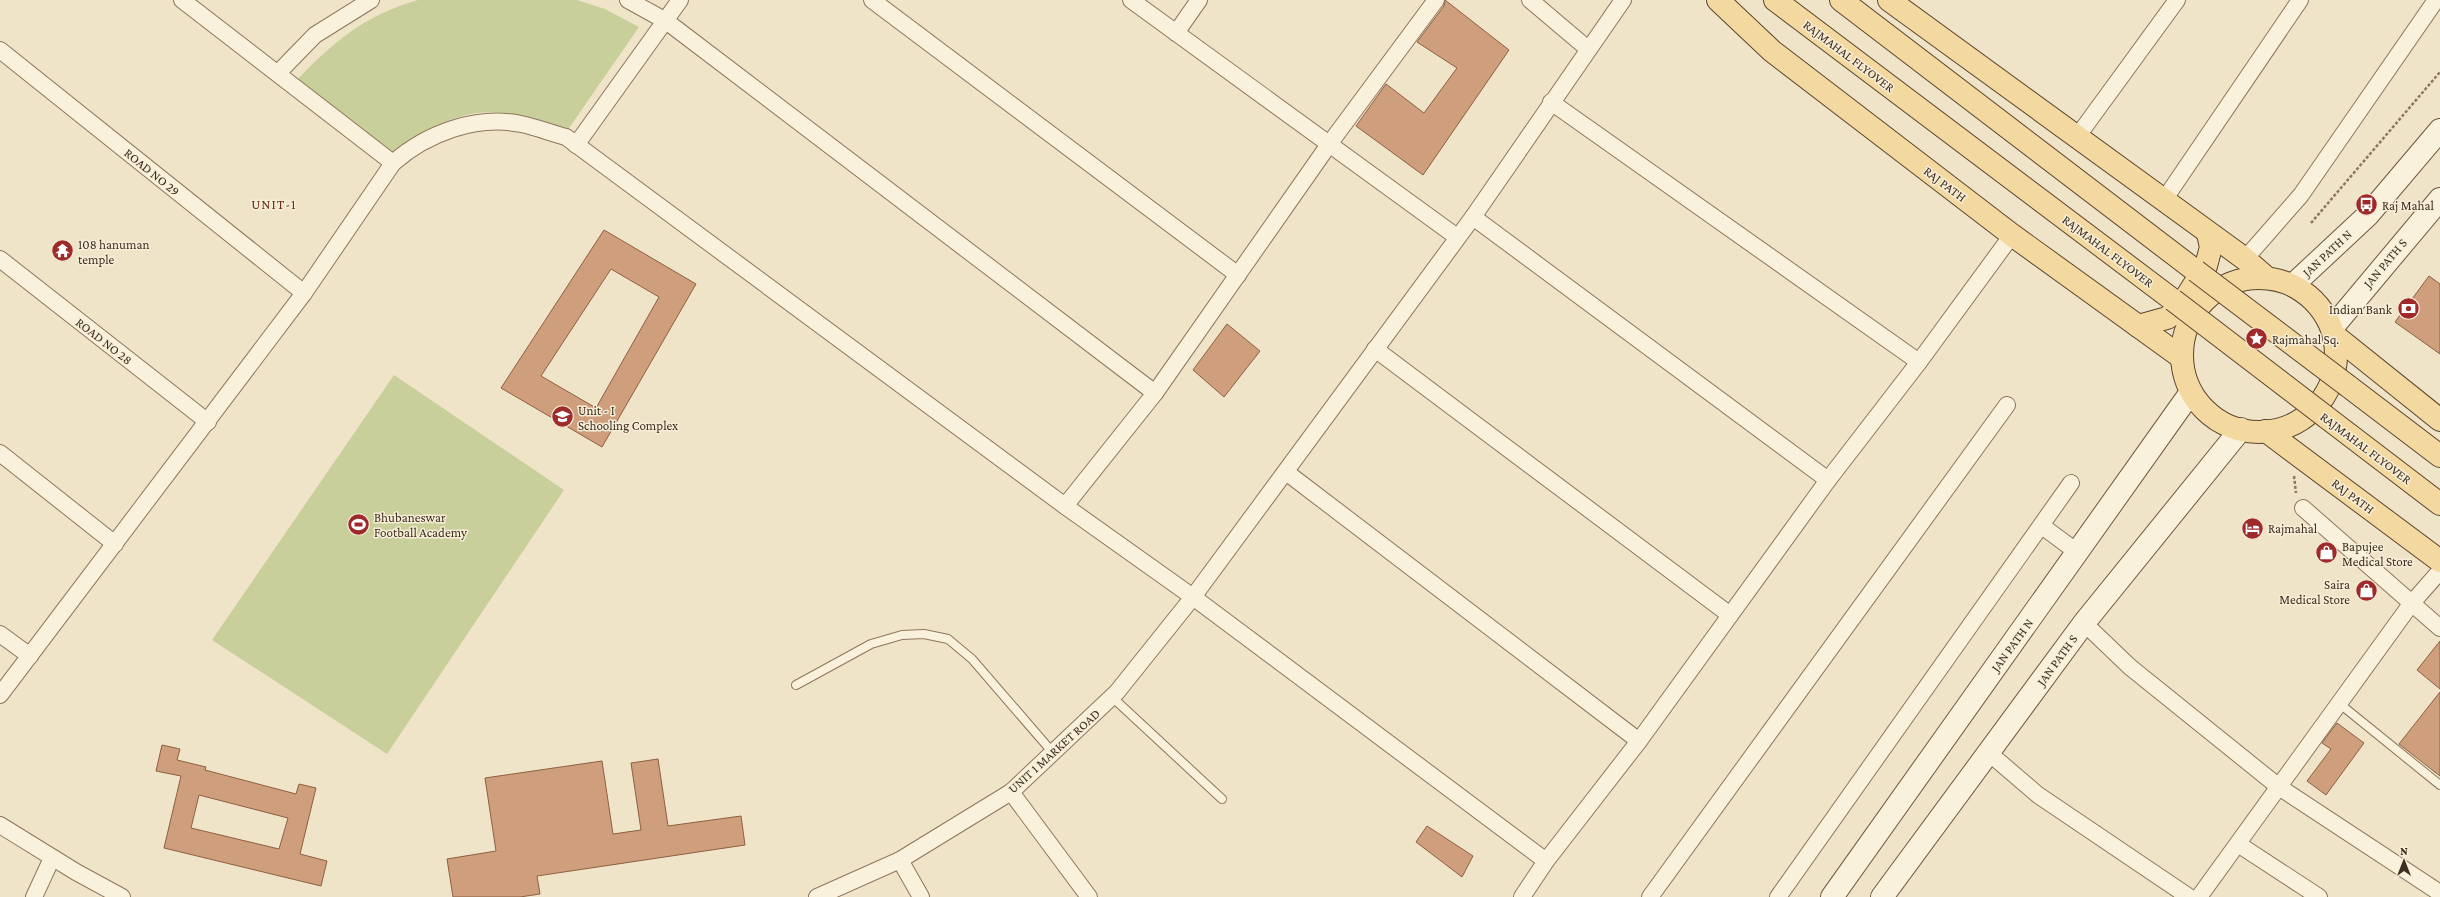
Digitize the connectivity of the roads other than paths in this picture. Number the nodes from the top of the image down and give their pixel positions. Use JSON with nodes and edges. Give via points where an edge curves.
{"nodes":[{"id":1,"x":182,"y":0,"type":"edge"},
{"id":2,"x":371,"y":0,"type":"edge"},
{"id":3,"x":628,"y":0,"type":"edge"},
{"id":4,"x":680,"y":0,"type":"edge"},
{"id":5,"x":872,"y":0,"type":"edge"},
{"id":6,"x":1131,"y":0,"type":"edge"},
{"id":7,"x":1199,"y":0,"type":"edge"},
{"id":8,"x":1436,"y":0,"type":"edge"},
{"id":9,"x":1530,"y":0,"type":"edge"},
{"id":10,"x":1623,"y":0,"type":"edge"},
{"id":11,"x":1718,"y":0,"type":"edge"},
{"id":12,"x":1775,"y":0,"type":"edge"},
{"id":13,"x":1841,"y":0,"type":"edge"},
{"id":14,"x":1890,"y":0,"type":"edge"},
{"id":15,"x":2177,"y":0,"type":"edge"},
{"id":16,"x":2300,"y":0,"type":"edge"},
{"id":17,"x":2436,"y":0,"type":"edge"},
{"id":18,"x":666,"y":21,"type":"junction"},
{"id":19,"x":1176,"y":33,"type":"junction"},
{"id":20,"x":1588,"y":49,"type":"junction"},
{"id":21,"x":0,"y":50,"type":"edge"},
{"id":22,"x":278,"y":73,"type":"junction"},
{"id":23,"x":1551,"y":102,"type":"junction"},
{"id":24,"x":2440,"y":130,"type":"edge"},
{"id":25,"x":2077,"y":137,"type":"junction"},
{"id":26,"x":1330,"y":143,"type":"junction"},
{"id":27,"x":576,"y":145,"type":"junction"},
{"id":28,"x":393,"y":163,"type":"junction"},
{"id":29,"x":2440,"y":199,"type":"edge"},
{"id":30,"x":2164,"y":200,"type":"junction"},
{"id":31,"x":1473,"y":217,"type":"junction"},
{"id":32,"x":2208,"y":234,"type":"junction"},
{"id":33,"x":2012,"y":235,"type":"junction"},
{"id":34,"x":1456,"y":237,"type":"junction"},
{"id":35,"x":0,"y":259,"type":"edge"},
{"id":36,"x":2245,"y":259,"type":"junction"},
{"id":37,"x":1238,"y":275,"type":"junction"},
{"id":38,"x":2267,"y":278,"type":"junction"},
{"id":39,"x":2293,"y":285,"type":"junction"},
{"id":40,"x":304,"y":293,"type":"junction"},
{"id":41,"x":2138,"y":326,"type":"junction"},
{"id":42,"x":2333,"y":332,"type":"junction"},
{"id":43,"x":1375,"y":349,"type":"junction"},
{"id":44,"x":2181,"y":357,"type":"junction"},
{"id":45,"x":1919,"y":362,"type":"junction"},
{"id":46,"x":2191,"y":392,"type":"junction"},
{"id":47,"x":1155,"y":393,"type":"junction"},
{"id":48,"x":2007,"y":405,"type":"dead end"},
{"id":49,"x":2440,"y":420,"type":"edge"},
{"id":50,"x":208,"y":422,"type":"junction"},
{"id":51,"x":2241,"y":429,"type":"junction"},
{"id":52,"x":2266,"y":431,"type":"junction"},
{"id":53,"x":0,"y":452,"type":"edge"},
{"id":54,"x":2440,"y":456,"type":"edge"},
{"id":55,"x":1286,"y":472,"type":"junction"},
{"id":56,"x":1828,"y":480,"type":"junction"},
{"id":57,"x":2071,"y":483,"type":"dead end"},
{"id":58,"x":2440,"y":504,"type":"edge"},
{"id":59,"x":1065,"y":506,"type":"junction"},
{"id":60,"x":2303,"y":508,"type":"road end"},
{"id":61,"x":2042,"y":526,"type":"junction"},
{"id":62,"x":115,"y":544,"type":"junction"},
{"id":63,"x":2077,"y":552,"type":"junction"},
{"id":64,"x":2440,"y":561,"type":"edge"},
{"id":65,"x":2440,"y":570,"type":"edge"},
{"id":66,"x":1193,"y":598,"type":"junction"},
{"id":67,"x":2411,"y":604,"type":"junction"},
{"id":68,"x":1730,"y":615,"type":"junction"},
{"id":69,"x":2084,"y":623,"type":"junction"},
{"id":70,"x":2440,"y":628,"type":"edge"},
{"id":71,"x":0,"y":634,"type":"edge"},
{"id":72,"x":30,"y":656,"type":"junction"},
{"id":73,"x":796,"y":684,"type":"dead end"},
{"id":74,"x":0,"y":695,"type":"edge"},
{"id":75,"x":1112,"y":697,"type":"junction"},
{"id":76,"x":2340,"y":704,"type":"junction"},
{"id":77,"x":1639,"y":741,"type":"junction"},
{"id":78,"x":1989,"y":753,"type":"junction"},
{"id":79,"x":1054,"y":754,"type":"junction"},
{"id":80,"x":2440,"y":785,"type":"edge"},
{"id":81,"x":2279,"y":787,"type":"junction"},
{"id":82,"x":1011,"y":792,"type":"junction"},
{"id":83,"x":1222,"y":799,"type":"dead end"},
{"id":84,"x":0,"y":825,"type":"edge"},
{"id":85,"x":2238,"y":844,"type":"junction"},
{"id":86,"x":52,"y":858,"type":"junction"},
{"id":87,"x":900,"y":860,"type":"junction"},
{"id":88,"x":1546,"y":861,"type":"junction"},
{"id":89,"x":2440,"y":893,"type":"edge"},
{"id":90,"x":34,"y":897,"type":"edge"},
{"id":91,"x":122,"y":897,"type":"edge"},
{"id":92,"x":818,"y":897,"type":"edge"},
{"id":93,"x":920,"y":897,"type":"edge"},
{"id":94,"x":1089,"y":897,"type":"edge"},
{"id":95,"x":1522,"y":897,"type":"edge"},
{"id":96,"x":1650,"y":897,"type":"edge"},
{"id":97,"x":1778,"y":897,"type":"edge"},
{"id":98,"x":1832,"y":897,"type":"edge"},
{"id":99,"x":1882,"y":897,"type":"edge"},
{"id":100,"x":2189,"y":897,"type":"edge"},
{"id":101,"x":2199,"y":897,"type":"edge"},
{"id":102,"x":2320,"y":897,"type":"edge"}],
"edges":[{"from":1,"to":22,"type":"street"},
{"from":2,"to":22,"type":"street","via":[[315,36]]},
{"from":3,"to":18,"type":"street"},
{"from":4,"to":18,"type":"street"},
{"from":5,"to":37,"type":"street"},
{"from":6,"to":19,"type":"street"},
{"from":7,"to":19,"type":"street"},
{"from":8,"to":26,"type":"street"},
{"from":9,"to":20,"type":"street"},
{"from":10,"to":20,"type":"street","name":"UNIT 1 MARKET ROAD"},
{"from":11,"to":33,"type":"main road","name":"RAJ PATH","via":[[1772,51]]},
{"from":12,"to":58,"type":"main road","name":"RAJMAHAL FLYOVER","bridge":true},
{"from":13,"to":54,"type":"main road","bridge":true},
{"from":14,"to":25,"type":"main road"},
{"from":15,"to":25,"type":"street"},
{"from":16,"to":30,"type":"street"},
{"from":17,"to":36,"type":"street","via":[[2301,195]]},
{"from":18,"to":27,"type":"street"},
{"from":18,"to":47,"type":"street"},
{"from":19,"to":26,"type":"street"},
{"from":20,"to":23,"type":"street","name":"UNIT 1 MARKET ROAD"},
{"from":21,"to":40,"type":"street","name":"ROAD NO 29"},
{"from":22,"to":28,"type":"street"},
{"from":23,"to":31,"type":"street","name":"UNIT 1 MARKET ROAD"},
{"from":23,"to":45,"type":"street"},
{"from":24,"to":39,"type":"main road","name":"JAN PATH N","via":[[2368,214]]},
{"from":25,"to":30,"type":"main road"},
{"from":26,"to":34,"type":"street"},
{"from":26,"to":37,"type":"street"},
{"from":27,"to":28,"type":"street","via":[[566,137],[521,124],[489,122],[455,128],[433,136],[408,150]]},
{"from":27,"to":59,"type":"street"},
{"from":28,"to":40,"type":"street"},
{"from":29,"to":42,"type":"main road","name":"JAN PATH S"},
{"from":30,"to":32,"type":"main road"},
{"from":31,"to":34,"type":"street","name":"UNIT 1 MARKET ROAD"},
{"from":31,"to":56,"type":"street"},
{"from":32,"to":36,"type":"main road"},
{"from":32,"to":41,"type":"main road","via":[[2210,247],[2206,266],[2178,310],[2167,318]]},
{"from":33,"to":41,"type":"main road","name":"RAJ PATH"},
{"from":33,"to":45,"type":"street"},
{"from":34,"to":43,"type":"street","name":"UNIT 1 MARKET ROAD"},
{"from":35,"to":50,"type":"street","name":"ROAD NO 28"},
{"from":36,"to":38,"type":"main road"},
{"from":37,"to":47,"type":"street"},
{"from":38,"to":39,"type":"main road"},
{"from":38,"to":44,"type":"main road","via":[[2245,279],[2224,286],[2206,298],[2184,335]]},
{"from":39,"to":42,"type":"main road","via":[[2309,296],[2322,310]]},
{"from":40,"to":50,"type":"street"},
{"from":41,"to":44,"type":"main road","name":"RAJ PATH"},
{"from":42,"to":49,"type":"main road"},
{"from":42,"to":52,"type":"main road","via":[[2336,357],[2332,379],[2322,399],[2307,415],[2288,426]]},
{"from":43,"to":55,"type":"street","name":"UNIT 1 MARKET ROAD"},
{"from":43,"to":68,"type":"street"},
{"from":44,"to":46,"type":"main road","via":[[2184,375]]},
{"from":45,"to":56,"type":"street"},
{"from":46,"to":51,"type":"main road","via":[[2204,409],[2221,422]]},
{"from":46,"to":63,"type":"main road","name":"JAN PATH N"},
{"from":47,"to":59,"type":"street"},
{"from":48,"to":96,"type":"street"},
{"from":50,"to":62,"type":"street"},
{"from":51,"to":52,"type":"main road"},
{"from":51,"to":69,"type":"main road","name":"JAN PATH S"},
{"from":52,"to":64,"type":"main road","name":"RAJ PATH"},
{"from":53,"to":62,"type":"street"},
{"from":55,"to":66,"type":"street","name":"UNIT 1 MARKET ROAD"},
{"from":55,"to":77,"type":"street"},
{"from":56,"to":68,"type":"street"},
{"from":57,"to":61,"type":"street"},
{"from":59,"to":66,"type":"street"},
{"from":60,"to":67,"type":"street"},
{"from":61,"to":63,"type":"street"},
{"from":61,"to":97,"type":"street"},
{"from":62,"to":72,"type":"street"},
{"from":63,"to":98,"type":"main road","name":"JAN PATH N"},
{"from":65,"to":67,"type":"street"},
{"from":66,"to":75,"type":"street","name":"UNIT 1 MARKET ROAD"},
{"from":66,"to":88,"type":"street"},
{"from":67,"to":70,"type":"street"},
{"from":67,"to":76,"type":"street"},
{"from":68,"to":77,"type":"street"},
{"from":69,"to":78,"type":"main road","name":"JAN PATH S"},
{"from":69,"to":81,"type":"street","via":[[2130,667]]},
{"from":71,"to":72,"type":"street"},
{"from":72,"to":74,"type":"street"},
{"from":73,"to":79,"type":"lane","via":[[871,644],[902,636],[924,634],[948,639],[972,659]]},
{"from":75,"to":79,"type":"street","name":"UNIT 1 MARKET ROAD"},
{"from":75,"to":83,"type":"lane"},
{"from":76,"to":80,"type":"lane"},
{"from":76,"to":81,"type":"street"},
{"from":77,"to":88,"type":"street"},
{"from":78,"to":99,"type":"main road","name":"JAN PATH S"},
{"from":78,"to":100,"type":"street","via":[[2038,795]]},
{"from":79,"to":82,"type":"street","name":"UNIT 1 MARKET ROAD"},
{"from":81,"to":85,"type":"street"},
{"from":81,"to":89,"type":"street"},
{"from":82,"to":87,"type":"street","name":"UNIT 1 MARKET ROAD"},
{"from":82,"to":94,"type":"street"},
{"from":84,"to":86,"type":"street"},
{"from":85,"to":101,"type":"street"},
{"from":85,"to":102,"type":"street"},
{"from":86,"to":90,"type":"street"},
{"from":86,"to":91,"type":"street"},
{"from":87,"to":92,"type":"street","name":"UNIT 1 MARKET ROAD"},
{"from":87,"to":93,"type":"street"},
{"from":88,"to":95,"type":"street"}]}
